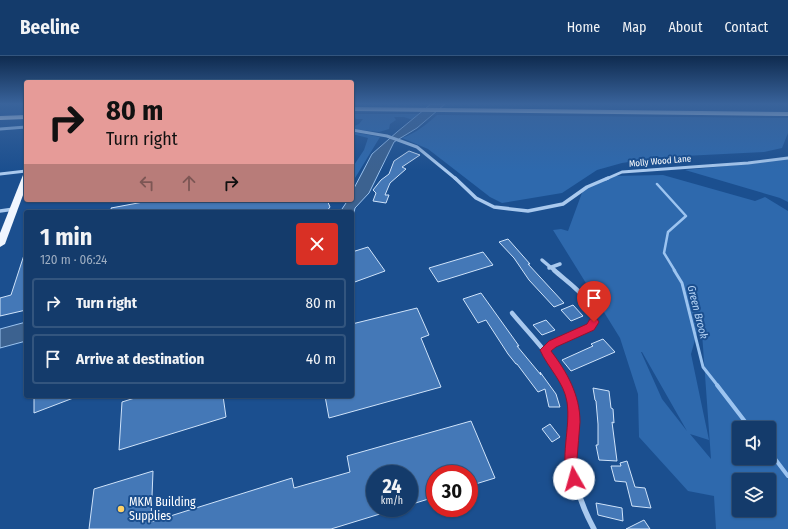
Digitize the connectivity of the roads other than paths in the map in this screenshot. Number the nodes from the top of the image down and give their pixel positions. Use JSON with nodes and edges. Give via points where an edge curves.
{"nodes":[{"id":1,"x":24,"y":127,"type":"edge"},
{"id":2,"x":0,"y":128,"type":"edge"},
{"id":3,"x":354,"y":130,"type":"edge"},
{"id":4,"x":788,"y":158,"type":"edge"},
{"id":5,"x":24,"y":171,"type":"edge"},
{"id":6,"x":0,"y":174,"type":"edge"},
{"id":7,"x":24,"y":182,"type":"edge"},
{"id":8,"x":14,"y":209,"type":"junction"},
{"id":9,"x":0,"y":211,"type":"edge"},
{"id":10,"x":0,"y":244,"type":"edge"},
{"id":11,"x":542,"y":260,"type":"dead end"},
{"id":12,"x":560,"y":264,"type":"dead end"},
{"id":13,"x":549,"y":268,"type":"junction"},
{"id":14,"x":512,"y":313,"type":"dead end"},
{"id":15,"x":545,"y":350,"type":"junction"},
{"id":16,"x":594,"y":529,"type":"edge"}],
"edges":[{"from":1,"to":2,"type":"street"},
{"from":3,"to":4,"type":"street","name":"Molly Wood Lane","via":[[387,136],[417,147],[449,172],[476,198],[494,207],[528,211],[563,204],[587,187],[622,172]]},
{"from":5,"to":6,"type":"street"},
{"from":7,"to":8,"type":"main road"},
{"from":8,"to":9,"type":"street"},
{"from":8,"to":10,"type":"main road"},
{"from":11,"to":13,"type":"street"},
{"from":12,"to":13,"type":"street"},
{"from":13,"to":15,"type":"street","via":[[586,299],[592,307],[594,322],[590,327]]},
{"from":14,"to":15,"type":"street"},
{"from":15,"to":16,"type":"street","via":[[566,383],[572,401],[574,421],[571,461],[574,479],[579,498]]}]}
